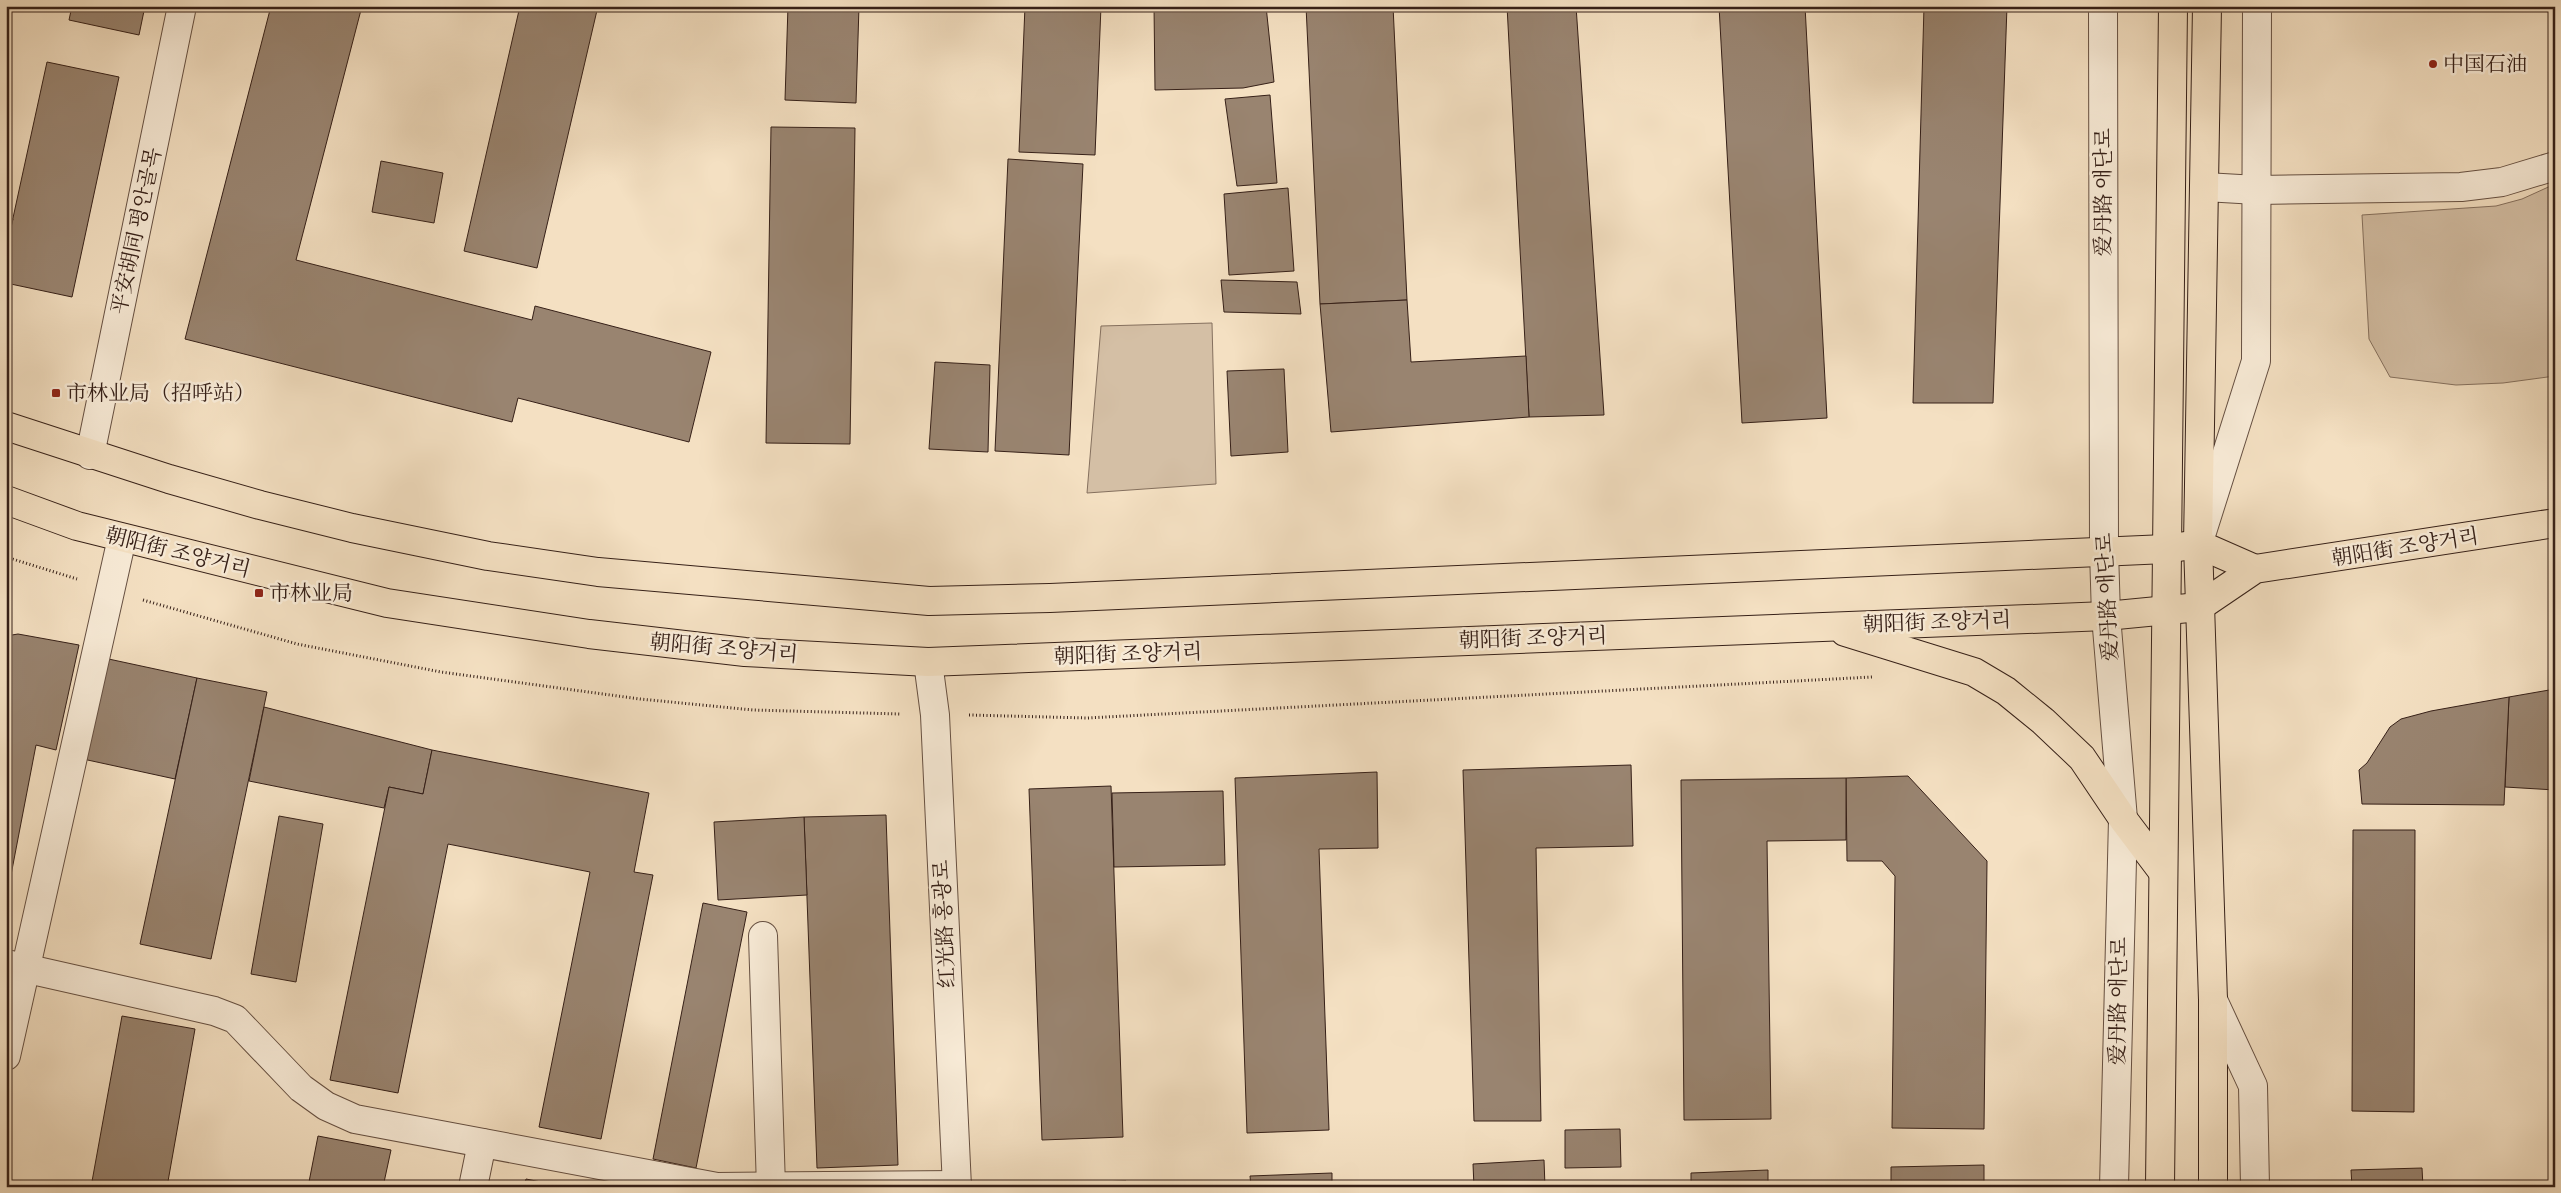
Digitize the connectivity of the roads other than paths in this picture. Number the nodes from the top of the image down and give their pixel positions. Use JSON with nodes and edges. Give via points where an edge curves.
{"nodes":[{"id":1,"x":182,"y":6,"type":"edge"},
{"id":2,"x":2103,"y":6,"type":"edge"},
{"id":3,"x":2173,"y":6,"type":"edge"},
{"id":4,"x":2207,"y":6,"type":"edge"},
{"id":5,"x":2257,"y":6,"type":"edge"},
{"id":6,"x":2555,"y":166,"type":"edge"},
{"id":7,"x":2205,"y":188,"type":"junction"},
{"id":8,"x":2257,"y":190,"type":"junction"},
{"id":9,"x":6,"y":426,"type":"edge"},
{"id":10,"x":90,"y":455,"type":"junction"},
{"id":11,"x":6,"y":500,"type":"edge"},
{"id":12,"x":2555,"y":523,"type":"edge"},
{"id":13,"x":122,"y":538,"type":"junction"},
{"id":14,"x":2198,"y":544,"type":"junction"},
{"id":15,"x":2166,"y":549,"type":"junction"},
{"id":16,"x":2104,"y":550,"type":"junction"},
{"id":17,"x":2255,"y":570,"type":"junction"},
{"id":18,"x":2199,"y":607,"type":"junction"},
{"id":19,"x":2165,"y":610,"type":"junction"},
{"id":20,"x":2106,"y":616,"type":"junction"},
{"id":21,"x":1824,"y":626,"type":"junction"},
{"id":22,"x":928,"y":662,"type":"junction"},
{"id":23,"x":2123,"y":819,"type":"junction"},
{"id":24,"x":2163,"y":872,"type":"junction"},
{"id":25,"x":763,"y":936,"type":"dead end"},
{"id":26,"x":16,"y":966,"type":"edge"},
{"id":27,"x":2214,"y":1000,"type":"junction"},
{"id":28,"x":6,"y":1056,"type":"edge"},
{"id":29,"x":482,"y":1143,"type":"junction"},
{"id":30,"x":771,"y":1186,"type":"edge"},
{"id":31,"x":957,"y":1186,"type":"edge"},
{"id":32,"x":473,"y":1187,"type":"edge"},
{"id":33,"x":2114,"y":1187,"type":"edge"},
{"id":34,"x":2160,"y":1187,"type":"edge"},
{"id":35,"x":2213,"y":1187,"type":"edge"},
{"id":36,"x":2255,"y":1187,"type":"edge"}],
"edges":[{"from":1,"to":10,"type":"street","name":"平安胡同 평안골목"},
{"from":2,"to":16,"type":"street","name":"爱丹路 애단로"},
{"from":3,"to":15,"type":"main road","name":"爱丹路 애단로"},
{"from":4,"to":7,"type":"main road"},
{"from":5,"to":8,"type":"street"},
{"from":6,"to":8,"type":"street","via":[[2502,182],[2461,187]]},
{"from":7,"to":8,"type":"street"},
{"from":7,"to":14,"type":"main road"},
{"from":8,"to":14,"type":"street","via":[[2256,361]]},
{"from":9,"to":10,"type":"main road"},
{"from":10,"to":16,"type":"main road","via":[[269,507],[488,556],[598,572],[929,601]]},
{"from":11,"to":13,"type":"main road","name":"朝阳街 조양거리","via":[[77,526]]},
{"from":12,"to":17,"type":"main road","name":"朝阳街 조양거리"},
{"from":13,"to":22,"type":"main road","name":"朝阳街 조양거리","via":[[387,604],[589,634],[745,652]]},
{"from":13,"to":26,"type":"street"},
{"from":14,"to":15,"type":"main road"},
{"from":14,"to":17,"type":"main road"},
{"from":14,"to":18,"type":"main road"},
{"from":15,"to":16,"type":"main road"},
{"from":15,"to":19,"type":"main road","name":"爱丹路 애단로"},
{"from":16,"to":20,"type":"street","name":"爱丹路 애단로"},
{"from":17,"to":18,"type":"main road","name":"朝阳街 조양거리"},
{"from":18,"to":19,"type":"main road","name":"朝阳街 조양거리"},
{"from":18,"to":27,"type":"main road"},
{"from":19,"to":20,"type":"main road","name":"朝阳街 조양거리"},
{"from":19,"to":24,"type":"main road","name":"爱丹路 애단로"},
{"from":20,"to":21,"type":"main road","name":"朝阳街 조양거리"},
{"from":20,"to":23,"type":"street","name":"爱丹路 애단로"},
{"from":21,"to":22,"type":"main road","name":"朝阳街 조양거리"},
{"from":21,"to":23,"type":"main road","via":[[1974,672],[2006,691],[2082,758]]},
{"from":22,"to":31,"type":"street","name":"红光路 홍광로","via":[[934,715]]},
{"from":23,"to":24,"type":"main road"},
{"from":23,"to":33,"type":"street","name":"爱丹路 애단로"},
{"from":24,"to":34,"type":"main road","name":"爱丹路 애단로"},
{"from":25,"to":30,"type":"street"},
{"from":26,"to":28,"type":"street"},
{"from":26,"to":29,"type":"street","via":[[214,1011],[235,1019],[301,1088],[326,1106],[355,1119]]},
{"from":27,"to":35,"type":"main road"},
{"from":27,"to":36,"type":"street","via":[[2253,1086]]},
{"from":29,"to":30,"type":"street","via":[[717,1186]]},
{"from":29,"to":32,"type":"street"},
{"from":30,"to":31,"type":"street"}]}
